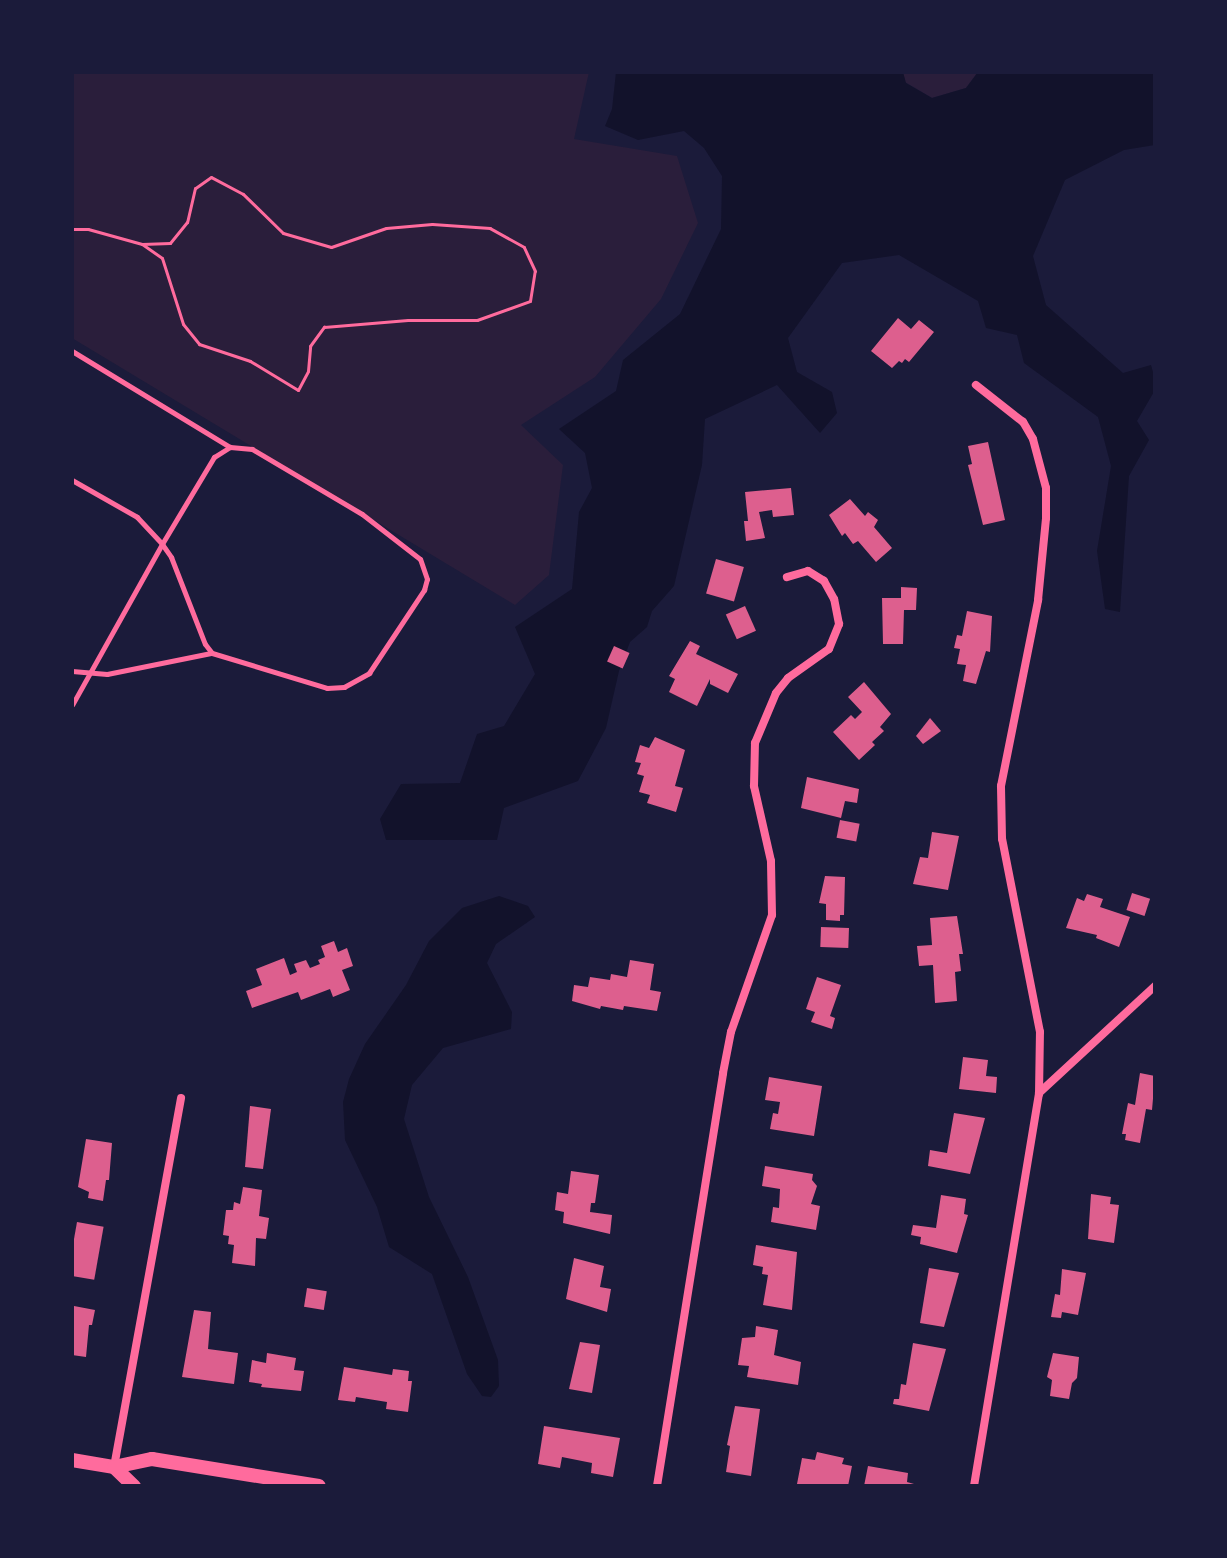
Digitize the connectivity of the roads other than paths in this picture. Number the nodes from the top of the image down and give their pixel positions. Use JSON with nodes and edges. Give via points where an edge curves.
{"nodes":[{"id":1,"x":72,"y":351,"type":"edge"},
{"id":2,"x":976,"y":385,"type":"dead end"},
{"id":3,"x":230,"y":447,"type":"junction"},
{"id":4,"x":72,"y":480,"type":"edge"},
{"id":5,"x":162,"y":544,"type":"junction"},
{"id":6,"x":787,"y":577,"type":"dead end"},
{"id":7,"x":212,"y":653,"type":"junction"},
{"id":8,"x":72,"y":671,"type":"edge"},
{"id":9,"x":89,"y":674,"type":"junction"},
{"id":10,"x":72,"y":705,"type":"edge"},
{"id":11,"x":1155,"y":986,"type":"edge"},
{"id":12,"x":1039,"y":1094,"type":"junction"},
{"id":13,"x":181,"y":1098,"type":"dead end"},
{"id":14,"x":72,"y":1460,"type":"edge"},
{"id":15,"x":114,"y":1467,"type":"junction"},
{"id":16,"x":134,"y":1486,"type":"edge"},
{"id":17,"x":319,"y":1486,"type":"edge"},
{"id":18,"x":657,"y":1486,"type":"edge"},
{"id":19,"x":974,"y":1486,"type":"edge"}],
"edges":[{"from":1,"to":3,"type":"lane"},
{"from":2,"to":12,"type":"street","via":[[1023,422],[1042,463],[1046,488],[1038,600],[1001,786],[1004,854],[1040,1032]]},
{"from":3,"to":5,"type":"lane","via":[[214,457]]},
{"from":3,"to":7,"type":"lane","via":[[252,449],[362,514],[420,559],[427,579],[369,673],[344,687],[327,688]]},
{"from":4,"to":5,"type":"lane","via":[[137,517]]},
{"from":5,"to":7,"type":"lane"},
{"from":5,"to":9,"type":"lane"},
{"from":6,"to":18,"type":"street","via":[[808,571],[824,581],[839,624],[829,649],[776,693],[755,743],[754,786],[771,861],[772,915],[731,1032]]},
{"from":7,"to":9,"type":"lane"},
{"from":8,"to":9,"type":"lane"},
{"from":9,"to":10,"type":"lane"},
{"from":11,"to":12,"type":"street"},
{"from":12,"to":19,"type":"street"},
{"from":13,"to":15,"type":"street"},
{"from":14,"to":15,"type":"main road"},
{"from":15,"to":16,"type":"main road"},
{"from":15,"to":17,"type":"main road","via":[[152,1459]]}]}
